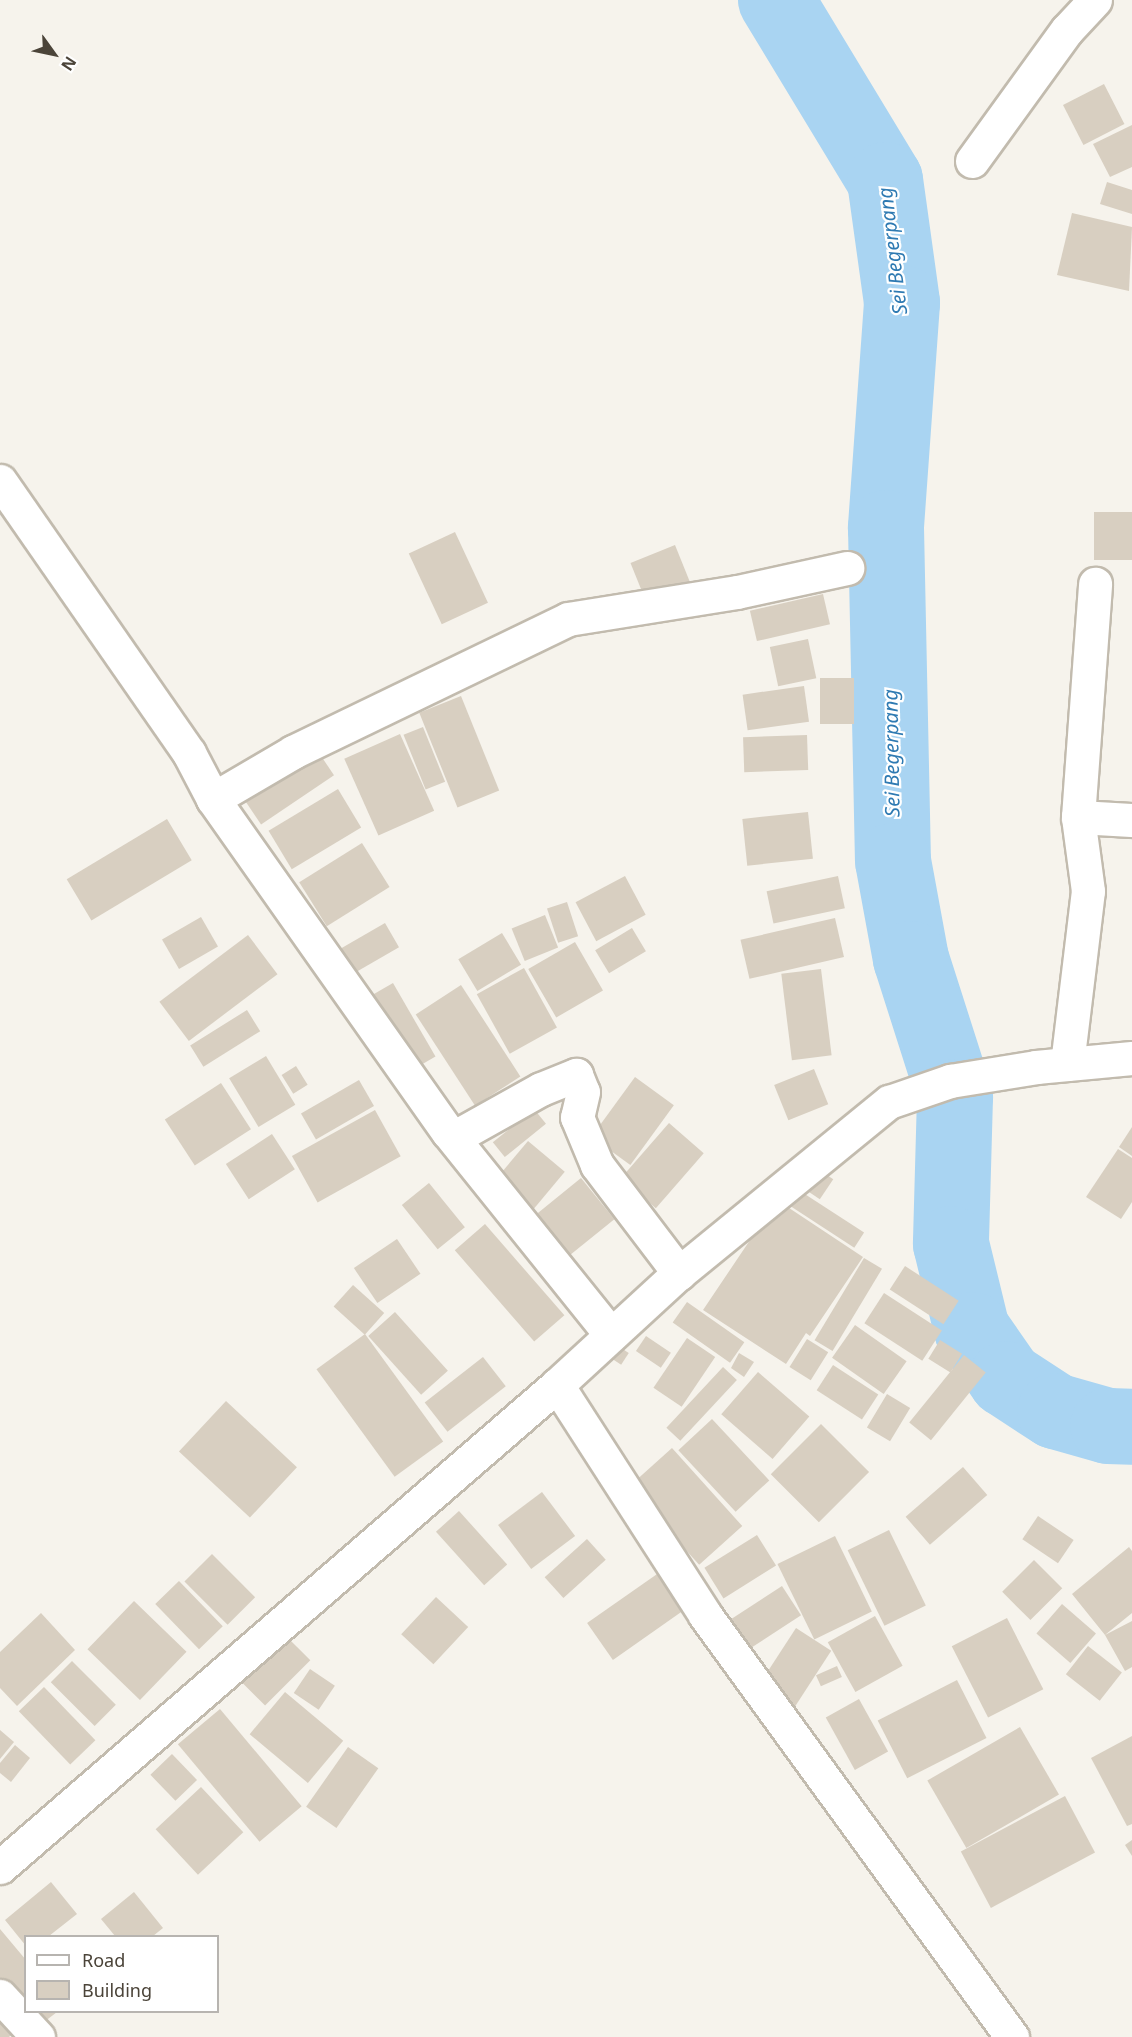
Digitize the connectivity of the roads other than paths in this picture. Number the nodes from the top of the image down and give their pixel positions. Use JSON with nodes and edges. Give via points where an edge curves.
{"nodes":[{"id":1,"x":1095,"y":0,"type":"edge"},
{"id":2,"x":972,"y":160,"type":"dead end"},
{"id":3,"x":0,"y":481,"type":"edge"},
{"id":4,"x":848,"y":568,"type":"dead end"},
{"id":5,"x":1095,"y":584,"type":"dead end"},
{"id":6,"x":213,"y":799,"type":"junction"},
{"id":7,"x":1078,"y":817,"type":"junction"},
{"id":8,"x":1132,"y":820,"type":"edge"},
{"id":9,"x":1132,"y":1058,"type":"edge"},
{"id":10,"x":1051,"y":1065,"type":"junction"},
{"id":11,"x":456,"y":1137,"type":"junction"},
{"id":12,"x":679,"y":1274,"type":"junction"},
{"id":13,"x":611,"y":1335,"type":"junction"},
{"id":14,"x":557,"y":1385,"type":"junction"},
{"id":15,"x":0,"y":1867,"type":"edge"},
{"id":16,"x":0,"y":1996,"type":"edge"},
{"id":17,"x":38,"y":2037,"type":"edge"},
{"id":18,"x":1012,"y":2037,"type":"edge"}],
"edges":[{"from":1,"to":2,"type":"street","via":[[1067,30]]},
{"from":3,"to":6,"type":"street","via":[[189,753]]},
{"from":4,"to":6,"type":"street","via":[[738,592],[568,620],[293,752]]},
{"from":5,"to":7,"type":"street"},
{"from":6,"to":11,"type":"street","via":[[448,1132]]},
{"from":7,"to":8,"type":"street"},
{"from":7,"to":10,"type":"street","via":[[1088,891]]},
{"from":9,"to":10,"type":"street"},
{"from":10,"to":12,"type":"street","via":[[950,1081],[889,1102]]},
{"from":11,"to":12,"type":"street","via":[[541,1089],[576,1075],[583,1092],[577,1117],[597,1165]]},
{"from":11,"to":13,"type":"street"},
{"from":12,"to":13,"type":"street"},
{"from":13,"to":14,"type":"street"},
{"from":14,"to":15,"type":"street"},
{"from":14,"to":18,"type":"street","via":[[705,1616]]},
{"from":16,"to":17,"type":"street"}]}
